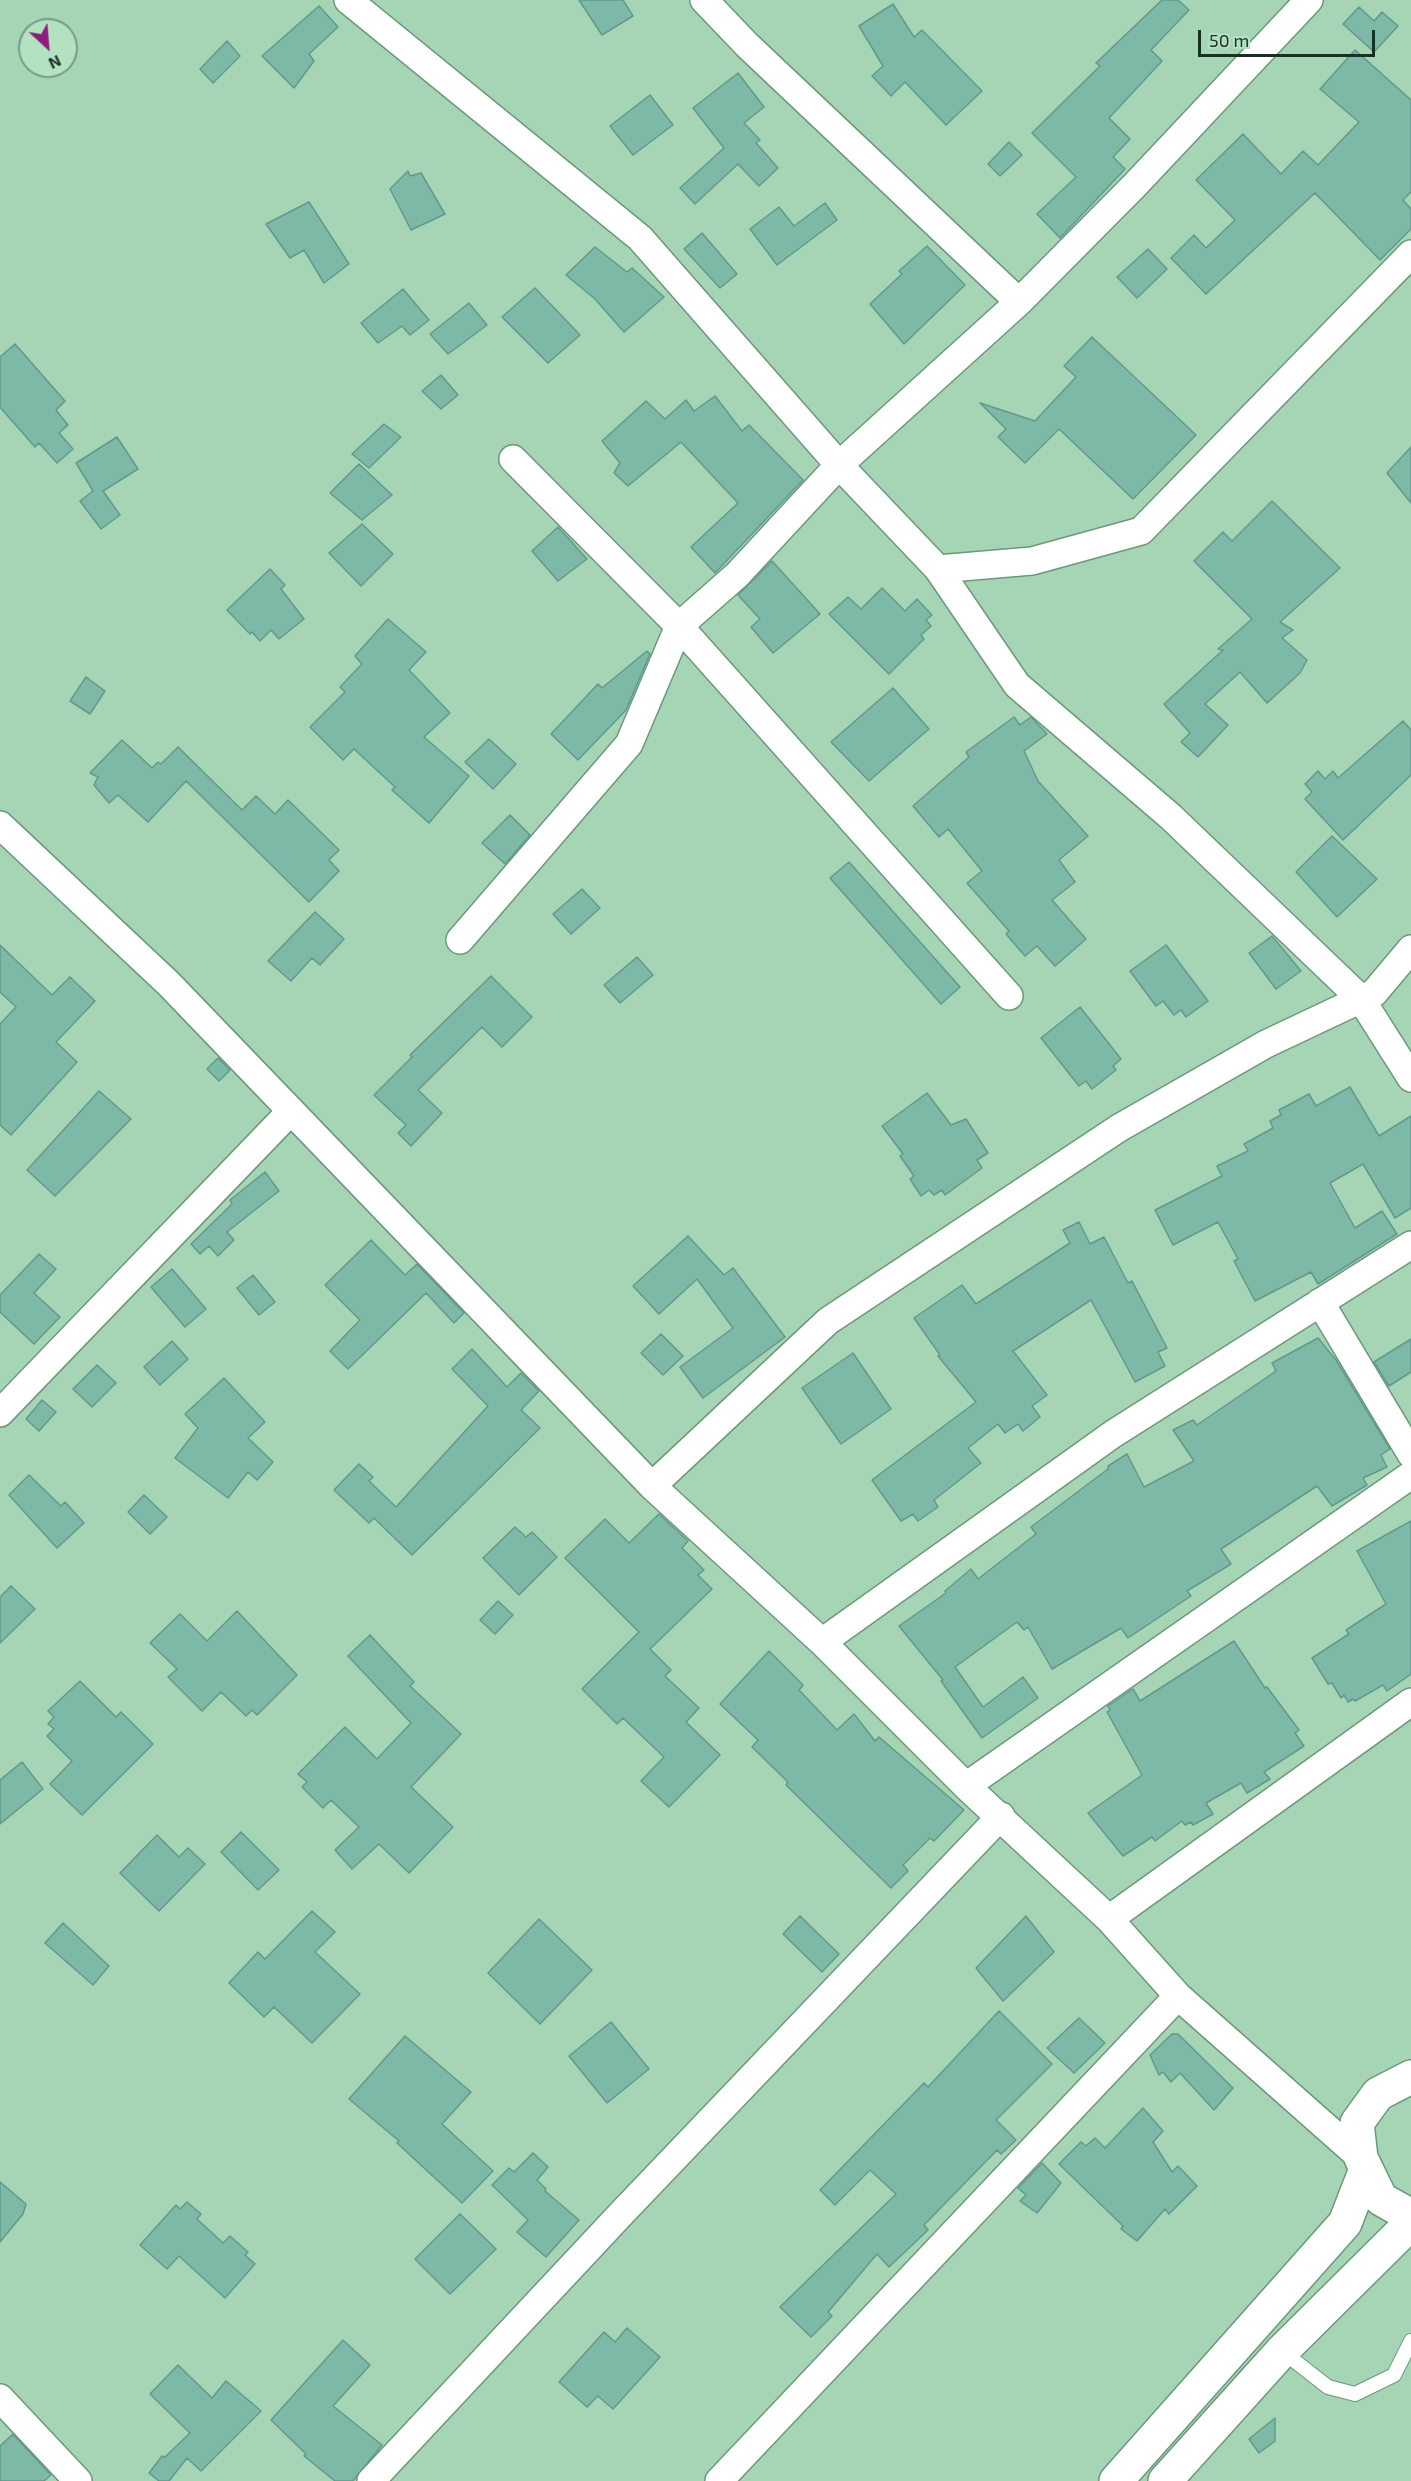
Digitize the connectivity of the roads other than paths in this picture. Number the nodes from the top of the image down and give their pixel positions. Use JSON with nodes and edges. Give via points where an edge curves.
{"nodes":[{"id":1,"x":348,"y":0,"type":"edge"},
{"id":2,"x":704,"y":0,"type":"edge"},
{"id":3,"x":1310,"y":0,"type":"edge"},
{"id":4,"x":1411,"y":254,"type":"edge"},
{"id":5,"x":1018,"y":302,"type":"junction"},
{"id":6,"x":513,"y":459,"type":"dead end"},
{"id":7,"x":839,"y":465,"type":"junction"},
{"id":8,"x":938,"y":569,"type":"junction"},
{"id":9,"x":679,"y":626,"type":"junction"},
{"id":10,"x":0,"y":825,"type":"edge"},
{"id":11,"x":460,"y":940,"type":"dead end"},
{"id":12,"x":1411,"y":949,"type":"edge"},
{"id":13,"x":1009,"y":996,"type":"dead end"},
{"id":14,"x":1361,"y":999,"type":"junction"},
{"id":15,"x":1411,"y":1078,"type":"edge"},
{"id":16,"x":291,"y":1111,"type":"junction"},
{"id":17,"x":1411,"y":1245,"type":"edge"},
{"id":18,"x":1320,"y":1302,"type":"junction"},
{"id":19,"x":0,"y":1413,"type":"edge"},
{"id":20,"x":1411,"y":1454,"type":"edge"},
{"id":21,"x":1411,"y":1475,"type":"edge"},
{"id":22,"x":652,"y":1486,"type":"junction"},
{"id":23,"x":822,"y":1642,"type":"junction"},
{"id":24,"x":1411,"y":1702,"type":"edge"},
{"id":25,"x":966,"y":1786,"type":"junction"},
{"id":26,"x":1001,"y":1816,"type":"junction"},
{"id":27,"x":1109,"y":1919,"type":"junction"},
{"id":28,"x":1178,"y":1996,"type":"junction"},
{"id":29,"x":1411,"y":2077,"type":"edge"},
{"id":30,"x":1364,"y":2163,"type":"junction"},
{"id":31,"x":1411,"y":2216,"type":"edge"},
{"id":32,"x":1411,"y":2223,"type":"edge"},
{"id":33,"x":1411,"y":2341,"type":"edge"},
{"id":34,"x":1282,"y":2351,"type":"junction"},
{"id":35,"x":0,"y":2398,"type":"edge"},
{"id":36,"x":78,"y":2481,"type":"edge"},
{"id":37,"x":371,"y":2481,"type":"edge"},
{"id":38,"x":719,"y":2481,"type":"edge"},
{"id":39,"x":1116,"y":2481,"type":"edge"},
{"id":40,"x":1165,"y":2481,"type":"edge"}],
"edges":[{"from":1,"to":7,"type":"street","via":[[640,238]]},
{"from":2,"to":5,"type":"street"},
{"from":3,"to":5,"type":"street","via":[[1136,185]]},
{"from":4,"to":8,"type":"street","via":[[1141,531],[1032,561]]},
{"from":5,"to":7,"type":"street"},
{"from":6,"to":9,"type":"street"},
{"from":7,"to":8,"type":"street"},
{"from":7,"to":9,"type":"street","via":[[737,575]]},
{"from":8,"to":14,"type":"street","via":[[1017,685],[1171,817]]},
{"from":9,"to":11,"type":"street","via":[[629,744]]},
{"from":9,"to":13,"type":"street"},
{"from":10,"to":16,"type":"street","via":[[169,984]]},
{"from":12,"to":14,"type":"street","via":[[1374,993]]},
{"from":14,"to":15,"type":"street"},
{"from":14,"to":22,"type":"street","via":[[1266,1044],[1119,1128],[828,1321]]},
{"from":16,"to":19,"type":"street"},
{"from":16,"to":22,"type":"street"},
{"from":17,"to":18,"type":"street"},
{"from":18,"to":20,"type":"street"},
{"from":18,"to":23,"type":"street","via":[[1113,1434]]},
{"from":21,"to":25,"type":"street"},
{"from":22,"to":23,"type":"street"},
{"from":23,"to":25,"type":"street"},
{"from":24,"to":27,"type":"street"},
{"from":25,"to":26,"type":"street"},
{"from":26,"to":27,"type":"street"},
{"from":26,"to":37,"type":"street"},
{"from":27,"to":28,"type":"street"},
{"from":28,"to":30,"type":"street"},
{"from":28,"to":38,"type":"street"},
{"from":29,"to":30,"type":"main road","via":[[1378,2094],[1357,2123]]},
{"from":30,"to":31,"type":"main road","via":[[1381,2199]]},
{"from":30,"to":39,"type":"main road","via":[[1345,2223]]},
{"from":32,"to":34,"type":"main road"},
{"from":33,"to":34,"type":"lane","via":[[1394,2375],[1355,2394],[1328,2388]]},
{"from":34,"to":40,"type":"main road"},
{"from":35,"to":36,"type":"street"}]}
